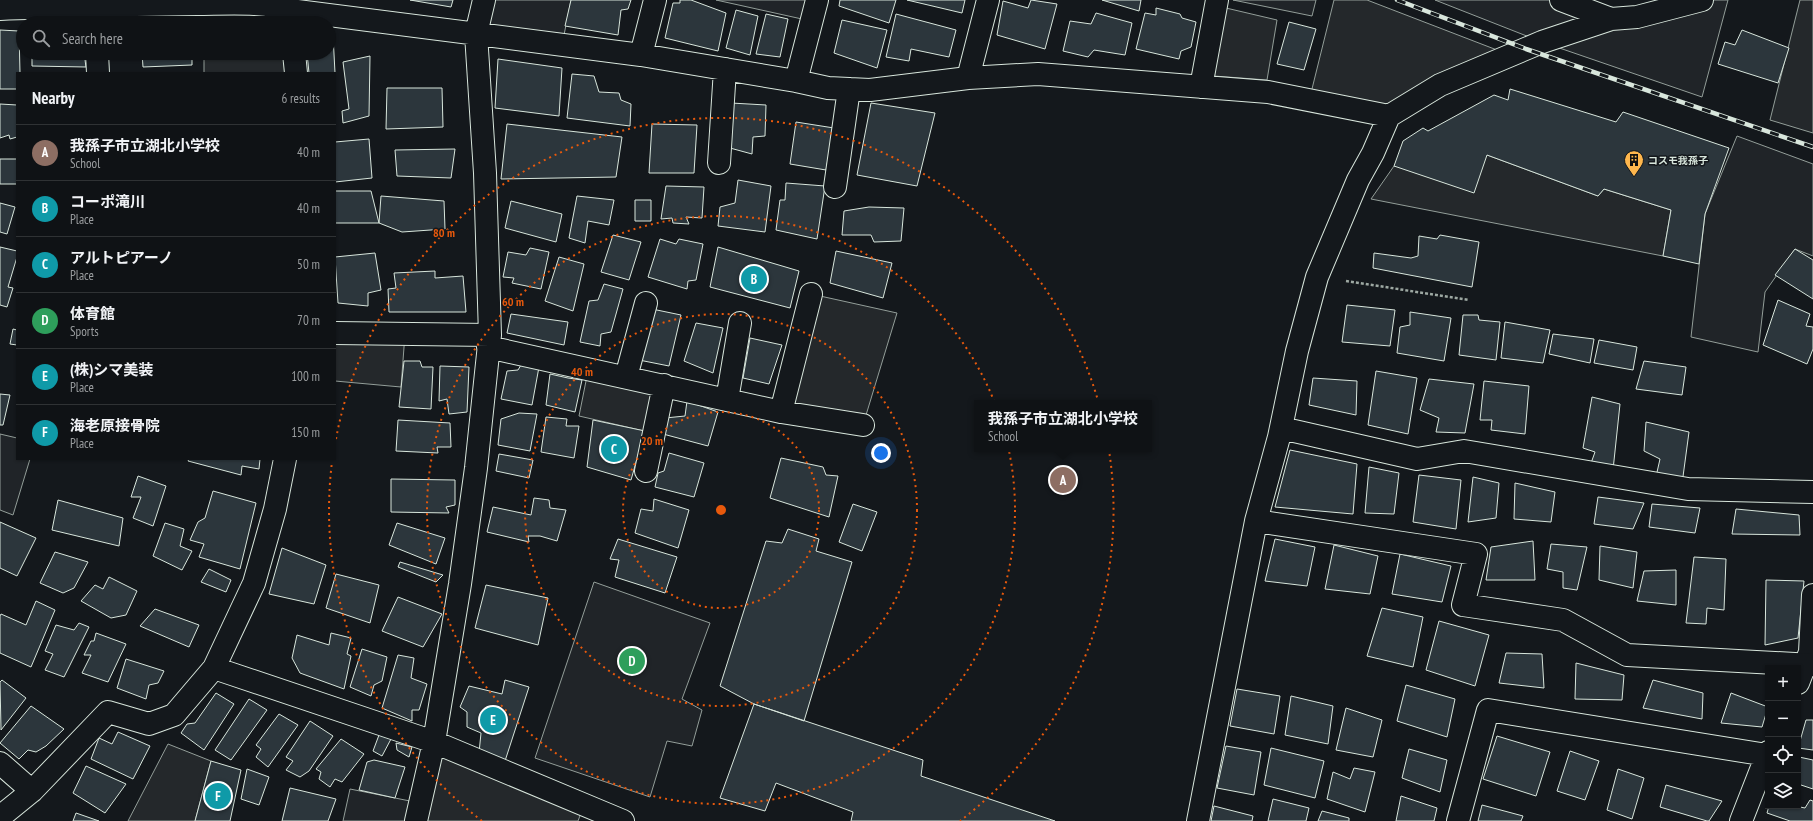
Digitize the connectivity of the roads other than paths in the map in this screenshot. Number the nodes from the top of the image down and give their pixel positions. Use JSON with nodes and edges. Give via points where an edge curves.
{"nodes":[{"id":1,"x":484,"y":0,"type":"edge"},
{"id":2,"x":655,"y":0,"type":"edge"},
{"id":3,"x":817,"y":0,"type":"edge"},
{"id":4,"x":988,"y":0,"type":"edge"},
{"id":5,"x":1217,"y":0,"type":"edge"},
{"id":6,"x":1561,"y":0,"type":"edge"},
{"id":7,"x":1702,"y":0,"type":"edge"},
{"id":8,"x":0,"y":9,"type":"edge"},
{"id":9,"x":96,"y":9,"type":"edge"},
{"id":10,"x":290,"y":16,"type":"edge"},
{"id":11,"x":1611,"y":19,"type":"junction"},
{"id":12,"x":336,"y":21,"type":"edge"},
{"id":13,"x":476,"y":34,"type":"junction"},
{"id":14,"x":641,"y":55,"type":"junction"},
{"id":15,"x":97,"y":60,"type":"edge"},
{"id":16,"x":295,"y":60,"type":"edge"},
{"id":17,"x":725,"y":69,"type":"junction"},
{"id":18,"x":98,"y":72,"type":"edge"},
{"id":19,"x":296,"y":72,"type":"edge"},
{"id":20,"x":968,"y":78,"type":"junction"},
{"id":21,"x":796,"y":81,"type":"junction"},
{"id":22,"x":1201,"y":88,"type":"junction"},
{"id":23,"x":849,"y":89,"type":"junction"},
{"id":24,"x":1390,"y":116,"type":"junction"},
{"id":25,"x":719,"y":163,"type":"dead end"},
{"id":26,"x":835,"y":187,"type":"dead end"},
{"id":27,"x":812,"y":294,"type":"dead end"},
{"id":28,"x":646,"y":303,"type":"dead end"},
{"id":29,"x":740,"y":323,"type":"dead end"},
{"id":30,"x":336,"y":333,"type":"edge"},
{"id":31,"x":489,"y":341,"type":"junction"},
{"id":32,"x":626,"y":377,"type":"junction"},
{"id":33,"x":664,"y":385,"type":"junction"},
{"id":34,"x":727,"y":400,"type":"junction"},
{"id":35,"x":781,"y":412,"type":"junction"},
{"id":36,"x":863,"y":425,"type":"dead end"},
{"id":37,"x":1281,"y":428,"type":"junction"},
{"id":38,"x":285,"y":460,"type":"edge"},
{"id":39,"x":646,"y":471,"type":"dead end"},
{"id":40,"x":1813,"y":492,"type":"edge"},
{"id":41,"x":1256,"y":521,"type":"junction"},
{"id":42,"x":1813,"y":595,"type":"edge"},
{"id":43,"x":214,"y":668,"type":"junction"},
{"id":44,"x":1805,"y":671,"type":"edge"},
{"id":45,"x":434,"y":742,"type":"junction"},
{"id":46,"x":1765,"y":754,"type":"edge"},
{"id":47,"x":1765,"y":759,"type":"edge"},
{"id":48,"x":0,"y":763,"type":"edge"},
{"id":49,"x":32,"y":791,"type":"junction"},
{"id":50,"x":0,"y":817,"type":"edge"},
{"id":51,"x":416,"y":821,"type":"edge"},
{"id":52,"x":623,"y":821,"type":"edge"},
{"id":53,"x":1198,"y":821,"type":"edge"},
{"id":54,"x":1458,"y":821,"type":"edge"},
{"id":55,"x":1741,"y":821,"type":"edge"}],
"edges":[{"from":1,"to":13,"type":"street"},
{"from":2,"to":14,"type":"street"},
{"from":3,"to":21,"type":"street"},
{"from":4,"to":20,"type":"street"},
{"from":5,"to":22,"type":"street"},
{"from":6,"to":11,"type":"street"},
{"from":7,"to":11,"type":"street","via":[[1637,17]]},
{"from":8,"to":9,"type":"street"},
{"from":9,"to":10,"type":"street","via":[[232,4],[281,7]]},
{"from":11,"to":24,"type":"street","via":[[1542,42],[1440,85]]},
{"from":12,"to":13,"type":"street"},
{"from":13,"to":14,"type":"street"},
{"from":13,"to":31,"type":"street","via":[[485,173]]},
{"from":14,"to":17,"type":"street"},
{"from":15,"to":18,"type":"street"},
{"from":16,"to":19,"type":"street"},
{"from":17,"to":21,"type":"street"},
{"from":17,"to":25,"type":"street"},
{"from":20,"to":22,"type":"street","via":[[1038,74]]},
{"from":20,"to":23,"type":"street","via":[[870,90]]},
{"from":21,"to":23,"type":"street","via":[[828,88]]},
{"from":22,"to":24,"type":"street","via":[[1268,92]]},
{"from":23,"to":26,"type":"street"},
{"from":24,"to":37,"type":"street","via":[[1358,180],[1317,277],[1297,351]]},
{"from":27,"to":35,"type":"street"},
{"from":28,"to":32,"type":"street"},
{"from":29,"to":34,"type":"street"},
{"from":30,"to":31,"type":"street"},
{"from":31,"to":32,"type":"street"},
{"from":31,"to":45,"type":"street","via":[[470,515]]},
{"from":32,"to":33,"type":"street"},
{"from":33,"to":34,"type":"street"},
{"from":33,"to":39,"type":"street"},
{"from":34,"to":35,"type":"street"},
{"from":35,"to":36,"type":"street"},
{"from":37,"to":40,"type":"street","via":[[1417,458],[1464,451],[1688,489]]},
{"from":37,"to":41,"type":"street"},
{"from":38,"to":43,"type":"street","via":[[275,509],[254,583]]},
{"from":41,"to":44,"type":"street","via":[[1476,554],[1463,605],[1563,620],[1627,655]]},
{"from":41,"to":53,"type":"street"},
{"from":42,"to":44,"type":"street","via":[[1810,652]]},
{"from":43,"to":45,"type":"street"},
{"from":43,"to":49,"type":"street","via":[[174,715],[149,724],[108,712]]},
{"from":45,"to":51,"type":"street"},
{"from":45,"to":52,"type":"street"},
{"from":46,"to":54,"type":"street","via":[[1488,710]]},
{"from":47,"to":55,"type":"street"},
{"from":48,"to":49,"type":"street"},
{"from":49,"to":50,"type":"street"}]}
